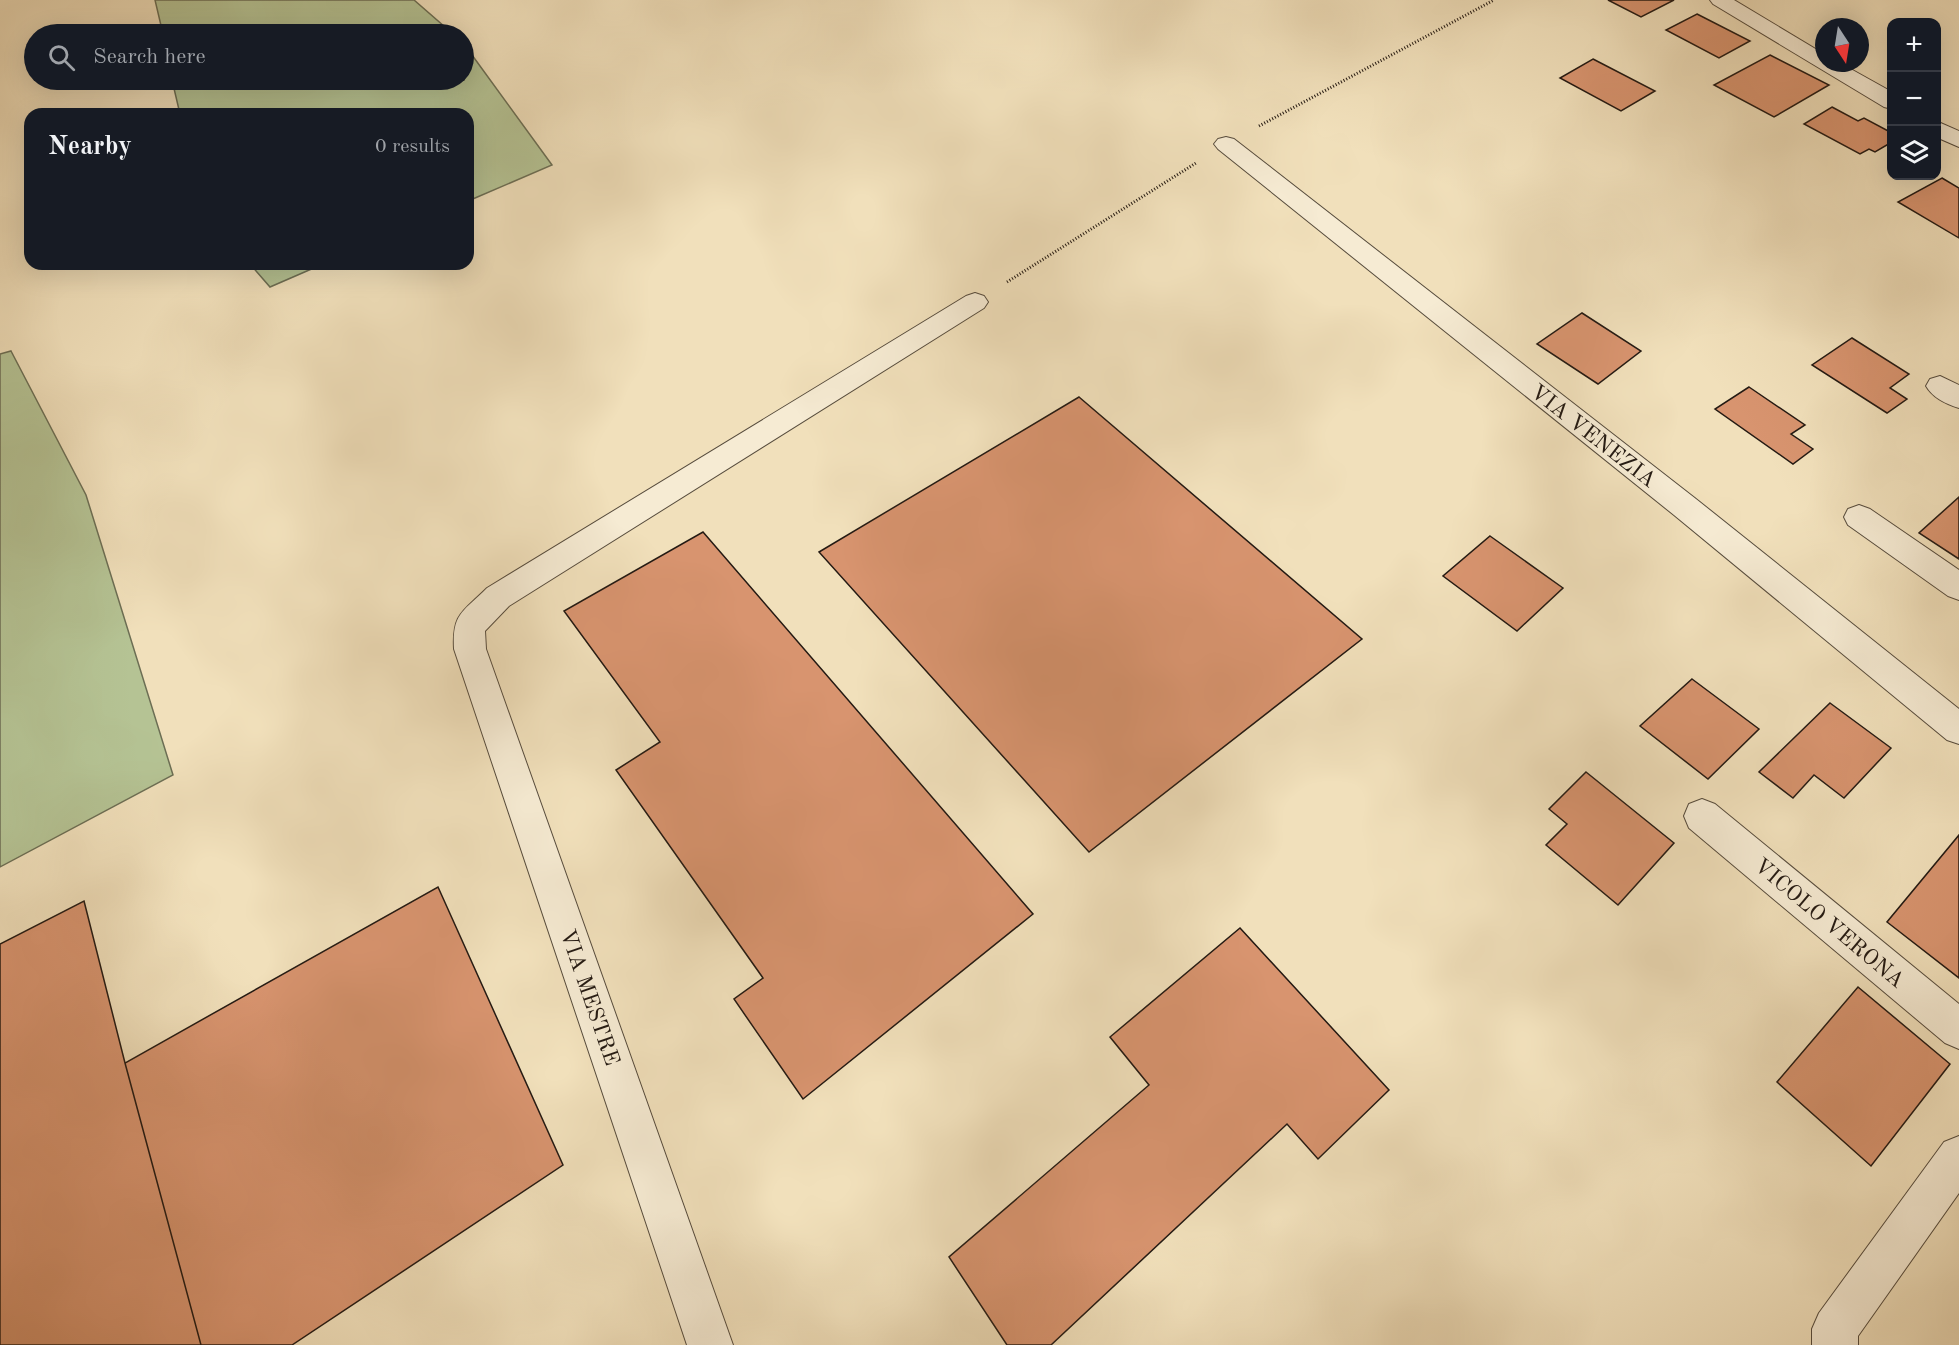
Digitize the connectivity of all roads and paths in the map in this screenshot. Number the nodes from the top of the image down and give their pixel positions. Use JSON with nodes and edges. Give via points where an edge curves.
{"nodes":[{"id":1,"x":1720,"y":0,"type":"edge"},
{"id":2,"x":1887,"y":99,"type":"edge"},
{"id":3,"x":1941,"y":131,"type":"edge"},
{"id":4,"x":1959,"y":140,"type":"edge"},
{"id":5,"x":1226,"y":144,"type":"dead end"},
{"id":6,"x":975,"y":302,"type":"dead end"},
{"id":7,"x":1859,"y":517,"type":"dead end"},
{"id":8,"x":1959,"y":587,"type":"edge"},
{"id":9,"x":1959,"y":729,"type":"edge"},
{"id":10,"x":1702,"y":816,"type":"dead end"},
{"id":11,"x":1959,"y":1029,"type":"edge"},
{"id":12,"x":1959,"y":1157,"type":"edge"},
{"id":13,"x":710,"y":1345,"type":"edge"},
{"id":14,"x":1835,"y":1345,"type":"edge"}],
"edges":[{"from":1,"to":2,"type":"street"},
{"from":3,"to":4,"type":"street"},
{"from":5,"to":9,"type":"street","name":"VIA VENEZIA"},
{"from":6,"to":13,"type":"street","name":"VIA MESTRE","via":[[498,597],[469,627],[470,649]]},
{"from":7,"to":8,"type":"street"},
{"from":10,"to":11,"type":"street","name":"VICOLO VERONA"},
{"from":12,"to":14,"type":"street","via":[[1835,1329]]}]}
